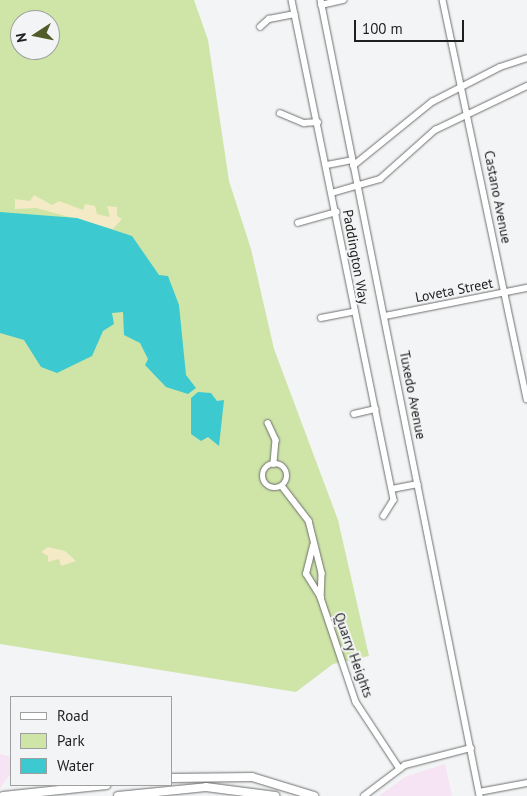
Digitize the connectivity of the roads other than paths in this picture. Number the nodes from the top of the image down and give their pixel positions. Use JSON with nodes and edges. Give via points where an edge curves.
{"nodes":[{"id":1,"x":292,"y":0,"type":"edge"},
{"id":2,"x":343,"y":0,"type":"edge"},
{"id":3,"x":444,"y":0,"type":"edge"},
{"id":4,"x":321,"y":2,"type":"edge"},
{"id":5,"x":294,"y":14,"type":"junction"},
{"id":6,"x":260,"y":27,"type":"dead end"},
{"id":7,"x":527,"y":58,"type":"edge"},
{"id":8,"x":527,"y":86,"type":"edge"},
{"id":9,"x":463,"y":88,"type":"junction"},
{"id":10,"x":280,"y":113,"type":"dead end"},
{"id":11,"x":468,"y":113,"type":"junction"},
{"id":12,"x":318,"y":122,"type":"junction"},
{"id":13,"x":353,"y":163,"type":"junction"},
{"id":14,"x":327,"y":165,"type":"junction"},
{"id":15,"x":357,"y":185,"type":"junction"},
{"id":16,"x":332,"y":192,"type":"junction"},
{"id":17,"x":336,"y":212,"type":"junction"},
{"id":18,"x":298,"y":223,"type":"dead end"},
{"id":19,"x":527,"y":288,"type":"edge"},
{"id":20,"x":504,"y":292,"type":"junction"},
{"id":21,"x":353,"y":312,"type":"junction"},
{"id":22,"x":385,"y":316,"type":"junction"},
{"id":23,"x":322,"y":318,"type":"dead end"},
{"id":24,"x":527,"y":399,"type":"edge"},
{"id":25,"x":375,"y":409,"type":"junction"},
{"id":26,"x":354,"y":414,"type":"dead end"},
{"id":27,"x":268,"y":423,"type":"dead end"},
{"id":28,"x":274,"y":464,"type":"junction"},
{"id":29,"x":418,"y":484,"type":"junction"},
{"id":30,"x":282,"y":486,"type":"junction"},
{"id":31,"x":392,"y":489,"type":"junction"},
{"id":32,"x":384,"y":516,"type":"dead end"},
{"id":33,"x":312,"y":546,"type":"junction"},
{"id":34,"x":321,"y":598,"type":"junction"},
{"id":35,"x":470,"y":748,"type":"junction"},
{"id":36,"x":400,"y":769,"type":"junction"},
{"id":37,"x":174,"y":777,"type":"edge"},
{"id":38,"x":527,"y":783,"type":"edge"},
{"id":39,"x":97,"y":786,"type":"edge"},
{"id":40,"x":178,"y":789,"type":"junction"},
{"id":41,"x":480,"y":794,"type":"edge"},
{"id":42,"x":3,"y":796,"type":"edge"},
{"id":43,"x":118,"y":796,"type":"edge"},
{"id":44,"x":275,"y":796,"type":"edge"},
{"id":45,"x":314,"y":796,"type":"edge"},
{"id":46,"x":364,"y":796,"type":"edge"}],
"edges":[{"from":1,"to":5,"type":"street","name":"Paddington Way"},
{"from":2,"to":4,"type":"street"},
{"from":3,"to":9,"type":"street","name":"Castano Avenue"},
{"from":4,"to":13,"type":"street","name":"Tuxedo Avenue"},
{"from":5,"to":6,"type":"street","via":[[269,19]]},
{"from":5,"to":12,"type":"street","name":"Paddington Way"},
{"from":7,"to":9,"type":"street","via":[[500,67]]},
{"from":8,"to":11,"type":"street"},
{"from":9,"to":11,"type":"street","name":"Castano Avenue"},
{"from":9,"to":13,"type":"street","via":[[432,102]]},
{"from":10,"to":12,"type":"street"},
{"from":11,"to":15,"type":"street","via":[[435,130],[380,178]]},
{"from":11,"to":20,"type":"street","name":"Castano Avenue"},
{"from":12,"to":14,"type":"street","name":"Paddington Way"},
{"from":13,"to":14,"type":"street"},
{"from":13,"to":15,"type":"street","name":"Tuxedo Avenue"},
{"from":14,"to":16,"type":"street","name":"Paddington Way"},
{"from":15,"to":16,"type":"street"},
{"from":15,"to":22,"type":"street","name":"Tuxedo Avenue"},
{"from":16,"to":17,"type":"street","name":"Paddington Way"},
{"from":17,"to":18,"type":"street"},
{"from":17,"to":21,"type":"street","name":"Paddington Way"},
{"from":19,"to":20,"type":"street","name":"Loveta Street"},
{"from":20,"to":22,"type":"street","name":"Loveta Street"},
{"from":20,"to":24,"type":"street","name":"Castano Avenue"},
{"from":21,"to":23,"type":"street"},
{"from":21,"to":25,"type":"street","name":"Paddington Way"},
{"from":22,"to":29,"type":"street","name":"Tuxedo Avenue"},
{"from":25,"to":26,"type":"street"},
{"from":25,"to":31,"type":"street","name":"Paddington Way"},
{"from":27,"to":28,"type":"street","name":"Quarry Heights","via":[[276,440]]},
{"from":28,"to":30,"type":"street","name":"Quarry Heights","via":[[286,471]]},
{"from":28,"to":30,"type":"street","name":"Quarry Heights","via":[[266,468],[263,480],[271,488]]},
{"from":29,"to":31,"type":"street"},
{"from":29,"to":35,"type":"street","name":"Tuxedo Avenue"},
{"from":30,"to":33,"type":"street","name":"Quarry Heights","via":[[305,512]]},
{"from":31,"to":32,"type":"street","name":"Paddington Way","via":[[394,500]]},
{"from":33,"to":34,"type":"street","name":"Quarry Heights","via":[[322,573]]},
{"from":33,"to":34,"type":"street","name":"Quarry Heights","via":[[306,574]]},
{"from":34,"to":36,"type":"street","name":"Quarry Heights","via":[[356,702]]},
{"from":35,"to":36,"type":"street"},
{"from":35,"to":41,"type":"street","name":"Tuxedo Avenue"},
{"from":36,"to":46,"type":"street"},
{"from":37,"to":40,"type":"main road"},
{"from":37,"to":45,"type":"main road","via":[[252,777]]},
{"from":38,"to":41,"type":"street"},
{"from":39,"to":42,"type":"main road"},
{"from":40,"to":43,"type":"main road"},
{"from":40,"to":44,"type":"main road","via":[[221,787]]}]}
